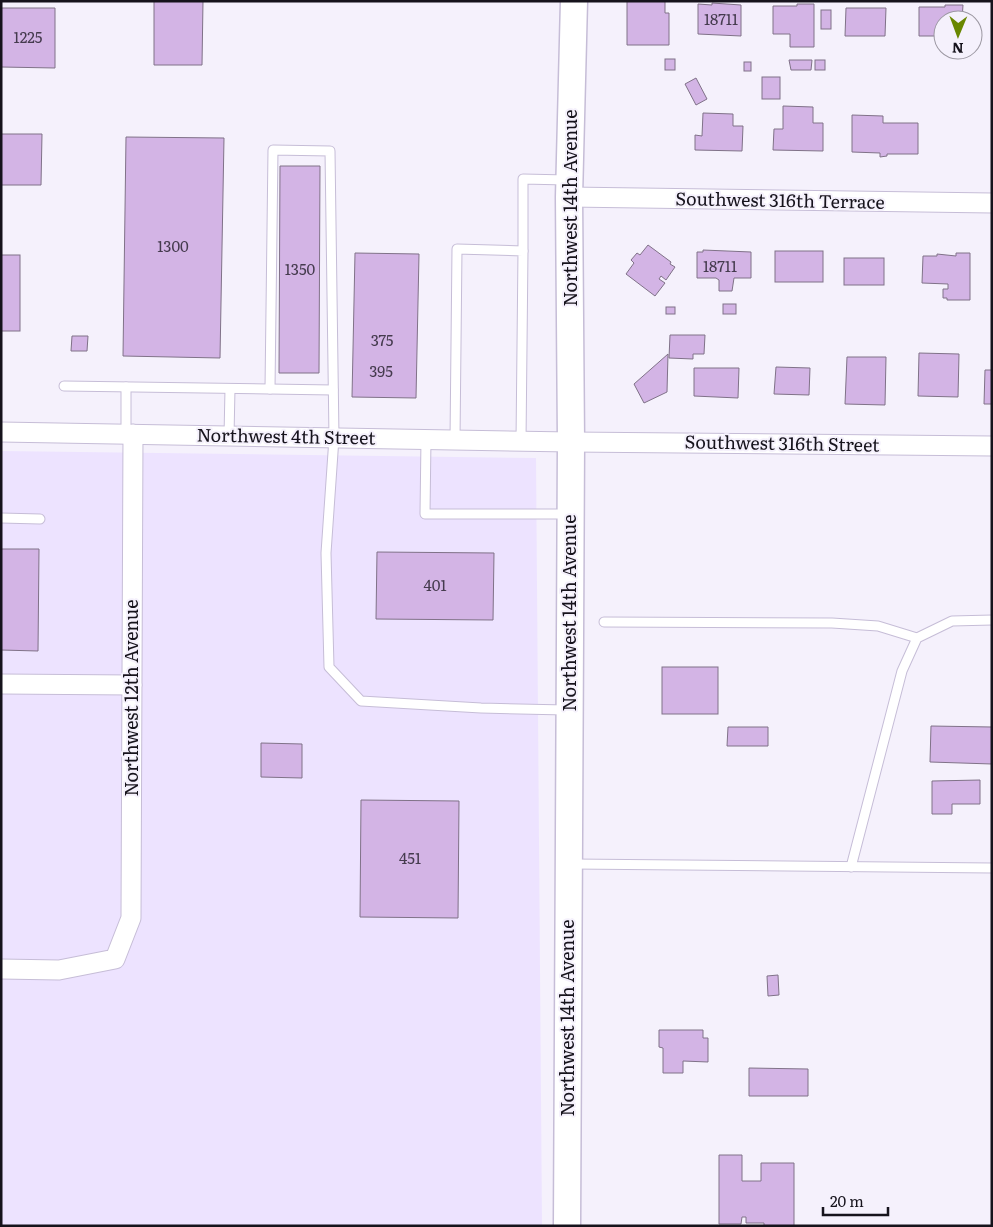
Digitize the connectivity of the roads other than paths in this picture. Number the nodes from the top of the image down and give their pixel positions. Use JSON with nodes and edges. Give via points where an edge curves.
{"nodes":[{"id":1,"x":574,"y":1,"type":"edge"},
{"id":2,"x":569,"y":189,"type":"junction"},
{"id":3,"x":992,"y":203,"type":"edge"},
{"id":4,"x":523,"y":251,"type":"junction"},
{"id":5,"x":64,"y":386,"type":"dead end"},
{"id":6,"x":126,"y":387,"type":"junction"},
{"id":7,"x":230,"y":389,"type":"junction"},
{"id":8,"x":270,"y":389,"type":"junction"},
{"id":9,"x":333,"y":390,"type":"junction"},
{"id":10,"x":1,"y":432,"type":"edge"},
{"id":11,"x":130,"y":434,"type":"junction"},
{"id":12,"x":229,"y":436,"type":"junction"},
{"id":13,"x":334,"y":438,"type":"junction"},
{"id":14,"x":426,"y":440,"type":"junction"},
{"id":15,"x":455,"y":440,"type":"junction"},
{"id":16,"x":521,"y":441,"type":"junction"},
{"id":17,"x":571,"y":442,"type":"junction"},
{"id":18,"x":992,"y":446,"type":"edge"},
{"id":19,"x":571,"y":514,"type":"junction"},
{"id":20,"x":1,"y":518,"type":"edge"},
{"id":21,"x":40,"y":519,"type":"dead end"},
{"id":22,"x":992,"y":620,"type":"edge"},
{"id":23,"x":604,"y":622,"type":"dead end"},
{"id":24,"x":917,"y":638,"type":"junction"},
{"id":25,"x":1,"y":684,"type":"edge"},
{"id":26,"x":132,"y":685,"type":"junction"},
{"id":27,"x":570,"y":710,"type":"junction"},
{"id":28,"x":569,"y":864,"type":"junction"},
{"id":29,"x":851,"y":867,"type":"junction"},
{"id":30,"x":992,"y":868,"type":"edge"},
{"id":31,"x":1,"y":969,"type":"edge"},
{"id":32,"x":567,"y":1226,"type":"edge"}],
"edges":[{"from":1,"to":2,"type":"street","name":"Northwest 14th Avenue"},
{"from":2,"to":3,"type":"street","name":"Southwest 316th Terrace"},
{"from":2,"to":4,"type":"lane","via":[[524,179]]},
{"from":2,"to":17,"type":"street","name":"Northwest 14th Avenue"},
{"from":4,"to":15,"type":"lane","via":[[457,249]]},
{"from":4,"to":16,"type":"lane"},
{"from":5,"to":6,"type":"lane"},
{"from":6,"to":7,"type":"lane"},
{"from":6,"to":11,"type":"lane"},
{"from":7,"to":8,"type":"lane"},
{"from":7,"to":12,"type":"lane"},
{"from":8,"to":9,"type":"lane"},
{"from":8,"to":9,"type":"lane","via":[[273,150],[330,151]]},
{"from":9,"to":13,"type":"lane"},
{"from":10,"to":11,"type":"street","name":"Northwest 4th Street"},
{"from":11,"to":12,"type":"street","name":"Northwest 4th Street"},
{"from":11,"to":26,"type":"street","name":"Northwest 12th Avenue"},
{"from":12,"to":13,"type":"street","name":"Northwest 4th Street"},
{"from":13,"to":14,"type":"street","name":"Northwest 4th Street"},
{"from":13,"to":27,"type":"lane","via":[[326,553],[329,666],[362,701]]},
{"from":14,"to":15,"type":"street","name":"Northwest 4th Street"},
{"from":14,"to":19,"type":"lane","via":[[425,514]]},
{"from":15,"to":16,"type":"street","name":"Northwest 4th Street"},
{"from":16,"to":17,"type":"street","name":"Northwest 4th Street"},
{"from":17,"to":18,"type":"street","name":"Southwest 316th Street"},
{"from":17,"to":19,"type":"street","name":"Northwest 14th Avenue"},
{"from":19,"to":27,"type":"street","name":"Northwest 14th Avenue"},
{"from":20,"to":21,"type":"lane"},
{"from":22,"to":24,"type":"lane","via":[[952,621]]},
{"from":23,"to":24,"type":"lane","via":[[832,623],[878,626]]},
{"from":24,"to":29,"type":"lane","via":[[902,671]]},
{"from":25,"to":26,"type":"street"},
{"from":26,"to":31,"type":"street","name":"Northwest 12th Avenue","via":[[131,918],[115,959],[59,970]]},
{"from":27,"to":28,"type":"street","name":"Northwest 14th Avenue"},
{"from":28,"to":29,"type":"lane"},
{"from":28,"to":32,"type":"street","name":"Northwest 14th Avenue"},
{"from":29,"to":30,"type":"lane"}]}
